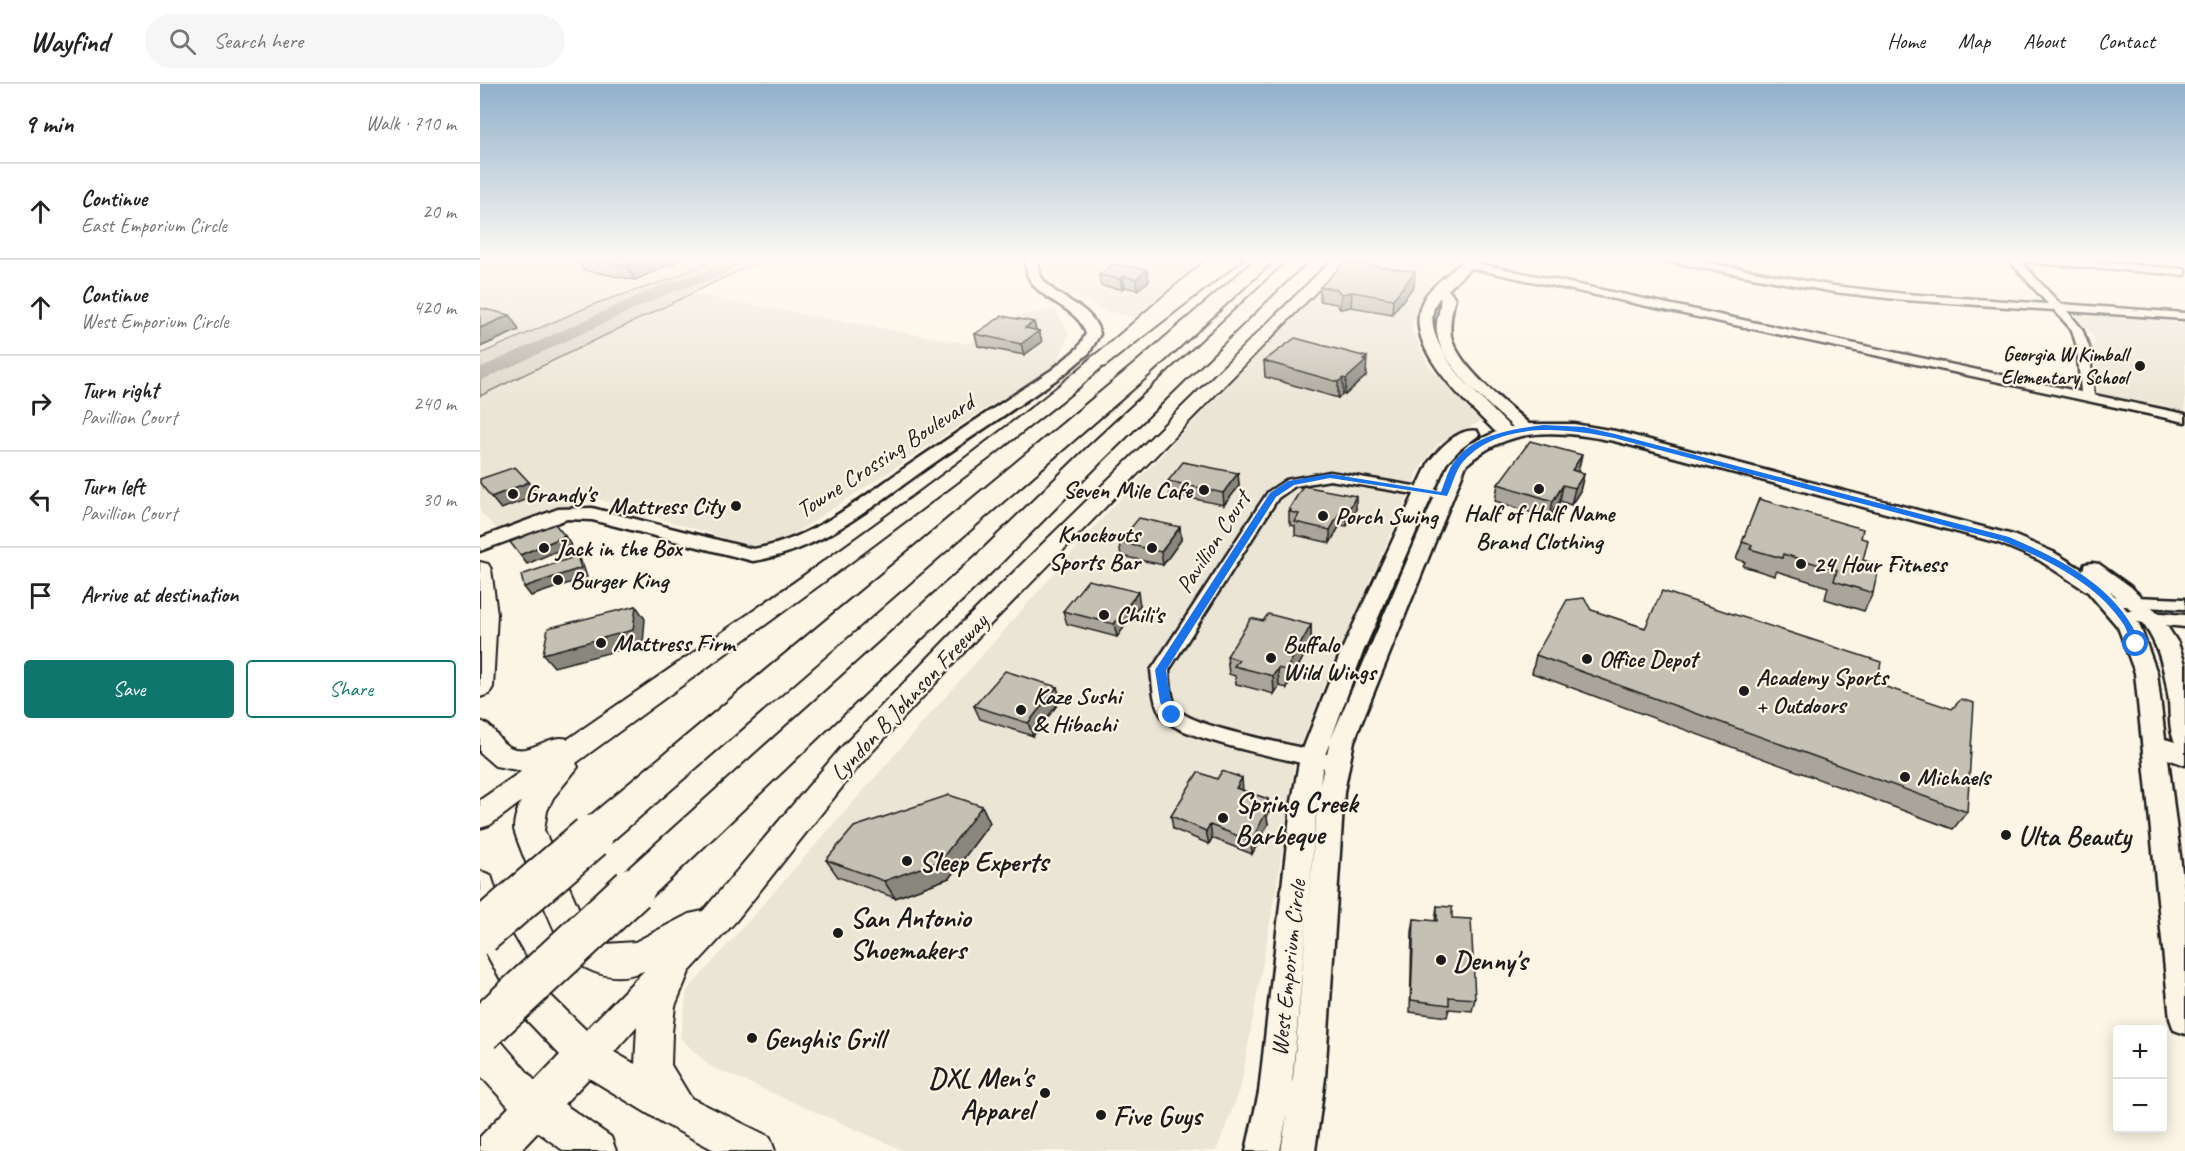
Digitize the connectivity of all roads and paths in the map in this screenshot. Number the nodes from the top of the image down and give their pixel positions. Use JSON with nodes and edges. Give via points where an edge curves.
{"nodes":[{"id":1,"x":1075,"y":309,"type":"edge"},
{"id":2,"x":1155,"y":309,"type":"edge"},
{"id":3,"x":1168,"y":309,"type":"edge"},
{"id":4,"x":1186,"y":309,"type":"edge"},
{"id":5,"x":1209,"y":309,"type":"edge"},
{"id":6,"x":1248,"y":309,"type":"edge"},
{"id":7,"x":1259,"y":309,"type":"edge"},
{"id":8,"x":1291,"y":309,"type":"edge"},
{"id":9,"x":1428,"y":309,"type":"edge"},
{"id":10,"x":1446,"y":309,"type":"edge"},
{"id":11,"x":1684,"y":309,"type":"edge"},
{"id":12,"x":2058,"y":309,"type":"edge"},
{"id":13,"x":2070,"y":309,"type":"edge"},
{"id":14,"x":2185,"y":316,"type":"edge"},
{"id":15,"x":1215,"y":340,"type":"junction"},
{"id":16,"x":1458,"y":361,"type":"junction"},
{"id":17,"x":1098,"y":362,"type":"junction"},
{"id":18,"x":1441,"y":362,"type":"junction"},
{"id":19,"x":2088,"y":397,"type":"junction"},
{"id":20,"x":2185,"y":418,"type":"edge"},
{"id":21,"x":1511,"y":427,"type":"junction"},
{"id":22,"x":1046,"y":451,"type":"junction"},
{"id":23,"x":1434,"y":493,"type":"junction"},
{"id":24,"x":1898,"y":505,"type":"junction"},
{"id":25,"x":577,"y":515,"type":"junction"},
{"id":26,"x":480,"y":545,"type":"edge"},
{"id":27,"x":480,"y":555,"type":"edge"},
{"id":28,"x":480,"y":569,"type":"edge"},
{"id":29,"x":1374,"y":603,"type":"junction"},
{"id":30,"x":2185,"y":604,"type":"edge"},
{"id":31,"x":1397,"y":608,"type":"junction"},
{"id":32,"x":2129,"y":610,"type":"junction"},
{"id":33,"x":2185,"y":621,"type":"edge"},
{"id":34,"x":480,"y":687,"type":"edge"},
{"id":35,"x":606,"y":726,"type":"junction"},
{"id":36,"x":480,"y":731,"type":"edge"},
{"id":37,"x":2185,"y":738,"type":"edge"},
{"id":38,"x":2154,"y":745,"type":"junction"},
{"id":39,"x":2185,"y":755,"type":"edge"},
{"id":40,"x":1325,"y":760,"type":"junction"},
{"id":41,"x":480,"y":816,"type":"edge"},
{"id":42,"x":480,"y":885,"type":"edge"},
{"id":43,"x":725,"y":911,"type":"junction"},
{"id":44,"x":480,"y":933,"type":"edge"},
{"id":45,"x":1304,"y":955,"type":"junction"},
{"id":46,"x":2181,"y":955,"type":"edge"},
{"id":47,"x":677,"y":961,"type":"junction"},
{"id":48,"x":2185,"y":1019,"type":"edge"},
{"id":49,"x":480,"y":1031,"type":"edge"},
{"id":50,"x":480,"y":1045,"type":"edge"},
{"id":51,"x":585,"y":1055,"type":"junction"},
{"id":52,"x":535,"y":1108,"type":"junction"},
{"id":53,"x":678,"y":1111,"type":"junction"},
{"id":54,"x":493,"y":1151,"type":"edge"},
{"id":55,"x":597,"y":1151,"type":"edge"},
{"id":56,"x":756,"y":1151,"type":"edge"},
{"id":57,"x":1263,"y":1151,"type":"edge"},
{"id":58,"x":1298,"y":1151,"type":"edge"}],
"edges":[{"from":1,"to":25,"type":"street","name":"Towne Crossing Boulevard","via":[[1086,316],[1092,330],[1089,345],[1077,358],[822,530],[782,551],[753,555],[601,516]]},
{"from":2,"to":17,"type":"main road"},
{"from":3,"to":17,"type":"highway"},
{"from":4,"to":22,"type":"highway","via":[[1077,409]]},
{"from":5,"to":22,"type":"highway"},
{"from":6,"to":15,"type":"highway","name":"Lyndon B Johnson Freeway"},
{"from":7,"to":15,"type":"highway"},
{"from":8,"to":43,"type":"main road","name":"Lyndon B Johnson Freeway","via":[[939,662],[849,758]]},
{"from":9,"to":18,"type":"street","via":[[1428,339]]},
{"from":10,"to":16,"type":"street","via":[[1445,339]]},
{"from":11,"to":19,"type":"street"},
{"from":12,"to":19,"type":"street","via":[[2078,329],[2084,347]]},
{"from":13,"to":14,"type":"street"},
{"from":15,"to":49,"type":"highway","name":"Lyndon B Johnson Freeway","bridge":true,"via":[[987,561]]},
{"from":16,"to":18,"type":"street"},
{"from":16,"to":21,"type":"street"},
{"from":17,"to":35,"type":"main road","via":[[948,480]]},
{"from":18,"to":21,"type":"street"},
{"from":19,"to":20,"type":"street"},
{"from":21,"to":23,"type":"street","name":"West Emporium Circle","via":[[1474,434],[1453,446],[1438,462]]},
{"from":21,"to":24,"type":"street","name":"West Emporium Circle","via":[[1584,430],[1741,463]]},
{"from":22,"to":44,"type":"highway","bridge":true},
{"from":23,"to":29,"type":"street","name":"West Emporium Circle"},
{"from":23,"to":31,"type":"street","name":"West Emporium Circle"},
{"from":23,"to":40,"type":"street","name":"Pavillion Court","via":[[1330,476],[1291,483],[1273,495],[1160,670],[1172,715],[1191,727]]},
{"from":24,"to":32,"type":"street","name":"West Emporium Circle","via":[[2027,547],[2072,570]]},
{"from":24,"to":32,"type":"street","name":"West Emporium Circle","via":[[1990,523],[2045,543],[2096,572]]},
{"from":25,"to":26,"type":"street","name":"Towne Crossing Boulevard","via":[[565,513]]},
{"from":25,"to":27,"type":"street","via":[[568,522]]},
{"from":28,"to":34,"type":"main road","via":[[484,614]]},
{"from":29,"to":31,"type":"street"},
{"from":29,"to":40,"type":"street","name":"West Emporium Circle","via":[[1352,652]]},
{"from":30,"to":32,"type":"street"},
{"from":31,"to":40,"type":"street","name":"West Emporium Circle","via":[[1342,741]]},
{"from":32,"to":33,"type":"street"},
{"from":32,"to":37,"type":"street","via":[[2168,644]]},
{"from":32,"to":38,"type":"street","via":[[2128,624],[2146,673]]},
{"from":35,"to":36,"type":"main road","via":[[521,761],[495,754]]},
{"from":35,"to":41,"type":"main road"},
{"from":35,"to":43,"type":"main road","via":[[543,790],[532,810],[529,830],[577,943],[601,960],[636,958]]},
{"from":38,"to":39,"type":"street"},
{"from":38,"to":46,"type":"street"},
{"from":40,"to":45,"type":"street","name":"West Emporium Circle","via":[[1304,807]]},
{"from":42,"to":51,"type":"main road","via":[[492,932],[530,999]]},
{"from":43,"to":47,"type":"main road","name":"Lyndon B Johnson Freeway"},
{"from":45,"to":57,"type":"street","name":"West Emporium Circle"},
{"from":45,"to":58,"type":"street","name":"West Emporium Circle","via":[[1309,1077]]},
{"from":46,"to":48,"type":"street"},
{"from":47,"to":51,"type":"main road","name":"Lyndon B Johnson Freeway"},
{"from":47,"to":53,"type":"main road","via":[[658,1006],[653,1069]]},
{"from":50,"to":52,"type":"main road","via":[[497,1070]]},
{"from":51,"to":52,"type":"main road","name":"Lyndon B Johnson Freeway"},
{"from":51,"to":53,"type":"main road"},
{"from":52,"to":54,"type":"main road","name":"Lyndon B Johnson Freeway"},
{"from":52,"to":55,"type":"main road"},
{"from":53,"to":56,"type":"main road"}]}
